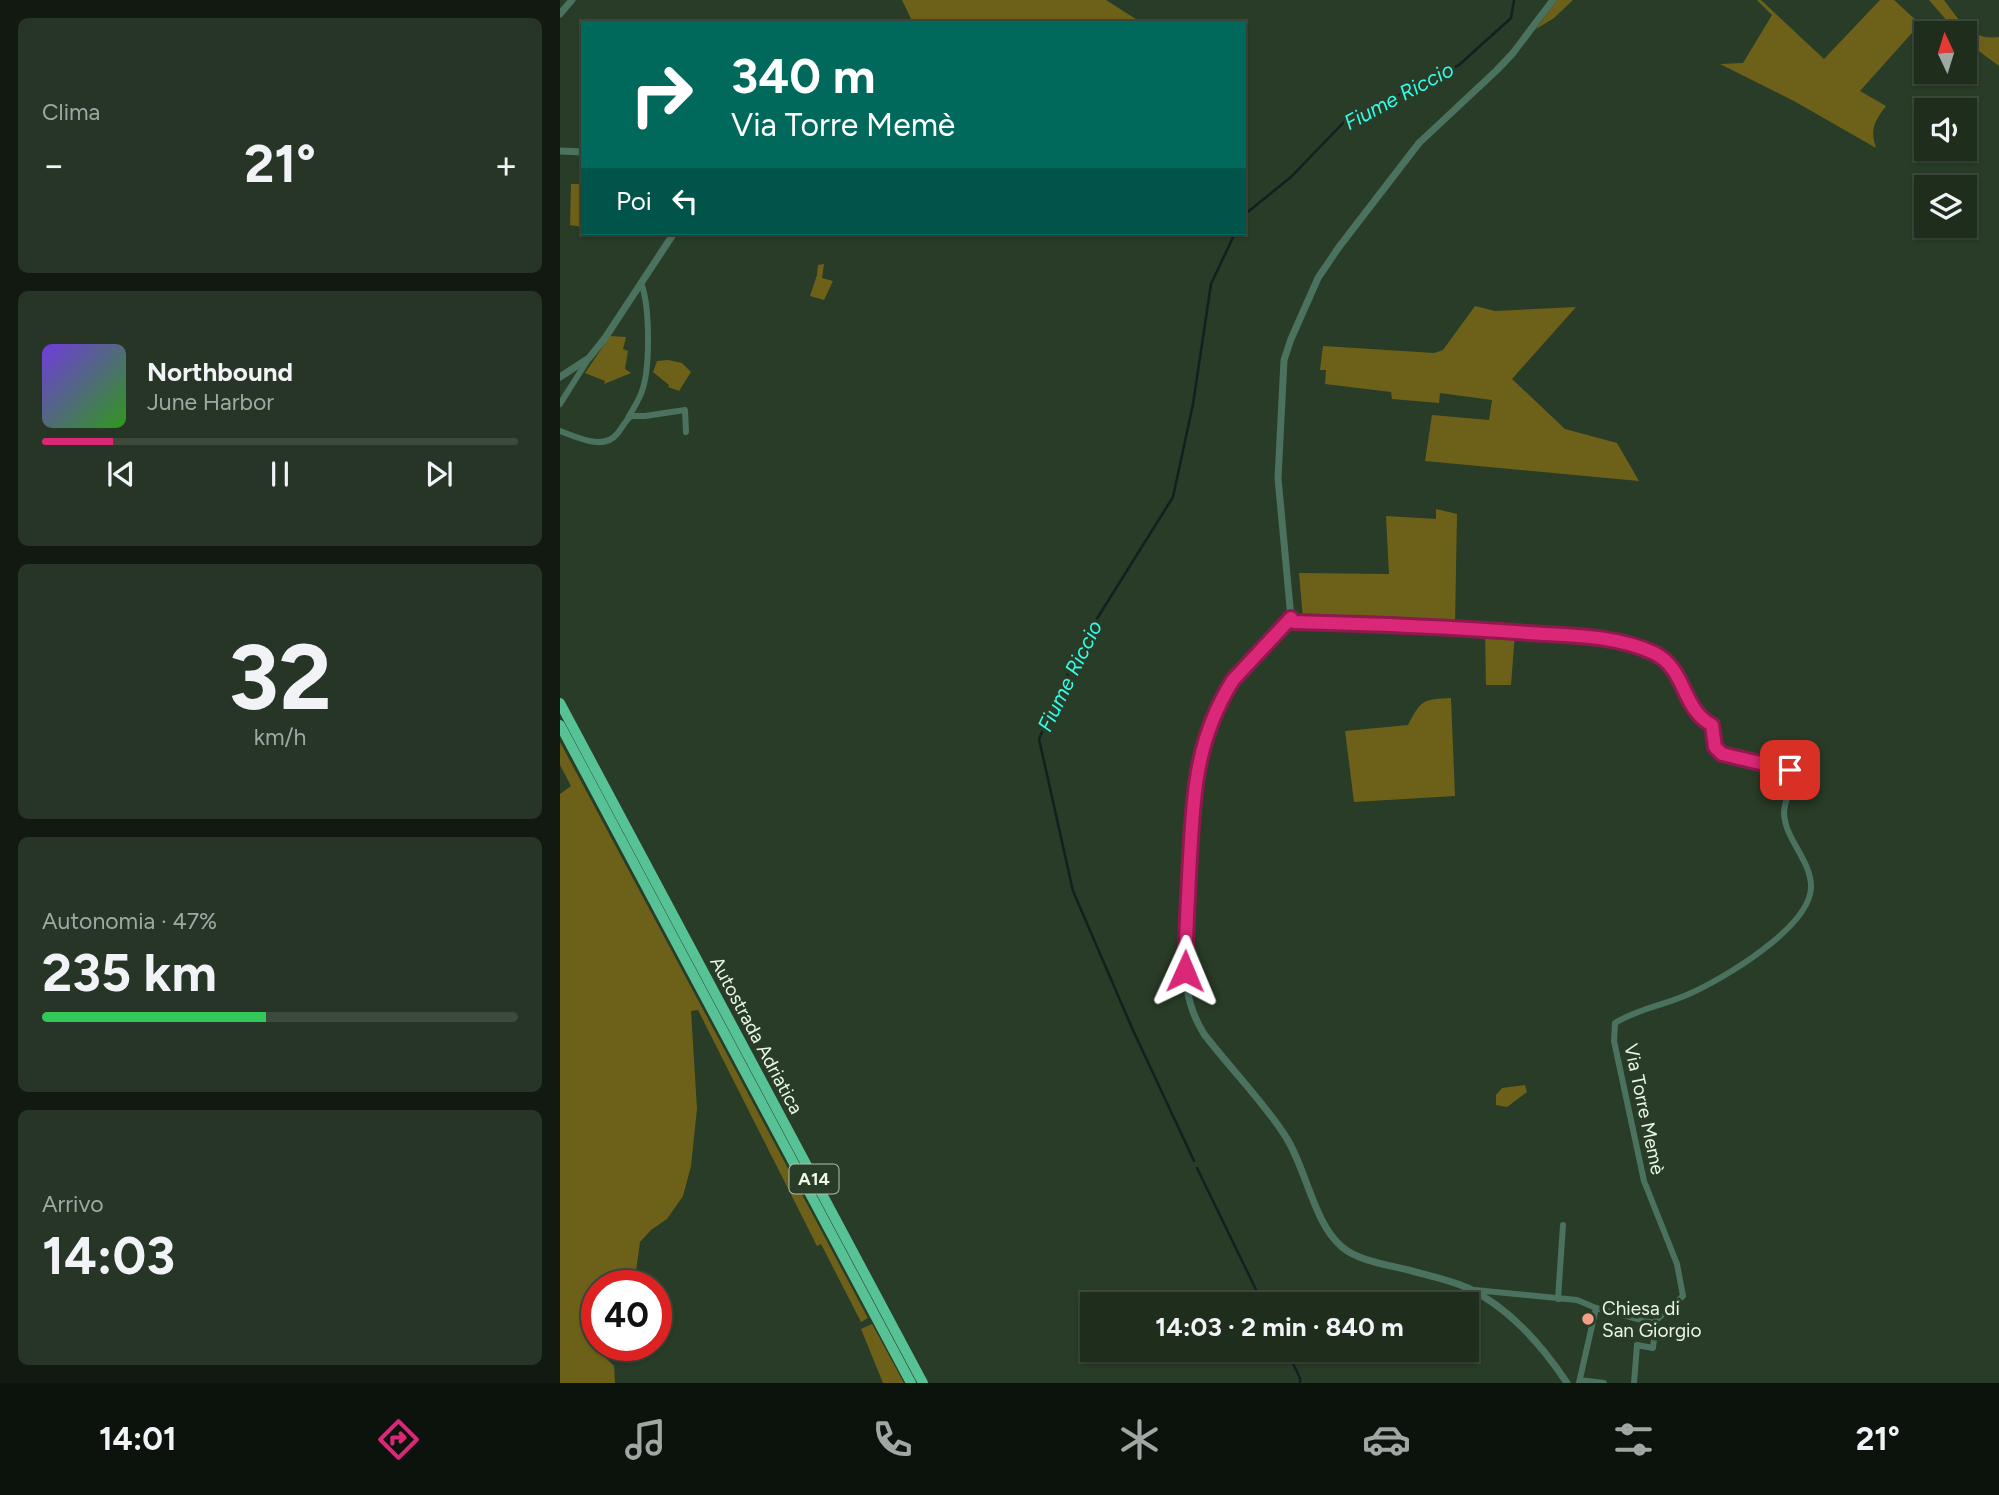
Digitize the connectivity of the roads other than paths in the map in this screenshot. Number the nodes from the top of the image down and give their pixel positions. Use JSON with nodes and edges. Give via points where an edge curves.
{"nodes":[{"id":1,"x":572,"y":0,"type":"edge"},
{"id":2,"x":1553,"y":0,"type":"edge"},
{"id":3,"x":560,"y":14,"type":"edge"},
{"id":4,"x":560,"y":151,"type":"edge"},
{"id":5,"x":581,"y":152,"type":"edge"},
{"id":6,"x":673,"y":235,"type":"edge"},
{"id":7,"x":641,"y":283,"type":"junction"},
{"id":8,"x":589,"y":358,"type":"junction"},
{"id":9,"x":560,"y":377,"type":"edge"},
{"id":10,"x":560,"y":404,"type":"edge"},
{"id":11,"x":628,"y":418,"type":"junction"},
{"id":12,"x":560,"y":431,"type":"edge"},
{"id":13,"x":686,"y":432,"type":"dead end"},
{"id":14,"x":1291,"y":618,"type":"junction"},
{"id":15,"x":560,"y":703,"type":"edge"},
{"id":16,"x":566,"y":729,"type":"edge"},
{"id":17,"x":701,"y":977,"type":"junction"},
{"id":18,"x":1563,"y":1225,"type":"dead end"},
{"id":19,"x":1471,"y":1290,"type":"junction"},
{"id":20,"x":1558,"y":1299,"type":"junction"},
{"id":21,"x":1595,"y":1308,"type":"junction"},
{"id":22,"x":1656,"y":1321,"type":"junction"},
{"id":23,"x":1580,"y":1382,"type":"edge"},
{"id":24,"x":911,"y":1383,"type":"edge"},
{"id":25,"x":922,"y":1383,"type":"edge"},
{"id":26,"x":1567,"y":1383,"type":"edge"},
{"id":27,"x":1604,"y":1383,"type":"edge"},
{"id":28,"x":1634,"y":1383,"type":"edge"}],
"edges":[{"from":1,"to":3,"type":"street"},
{"from":2,"to":14,"type":"street","via":[[1497,70],[1419,143],[1318,278],[1290,339],[1284,360],[1278,478]]},
{"from":4,"to":5,"type":"street"},
{"from":6,"to":7,"type":"street"},
{"from":7,"to":8,"type":"street"},
{"from":7,"to":11,"type":"street","via":[[648,313],[645,376]]},
{"from":8,"to":9,"type":"street"},
{"from":8,"to":10,"type":"street"},
{"from":11,"to":12,"type":"street","via":[[617,434],[604,442]]},
{"from":11,"to":13,"type":"street","via":[[685,410]]},
{"from":14,"to":19,"type":"street","via":[[1233,680],[1200,756],[1186,929],[1185,971],[1191,1009],[1204,1034],[1284,1134],[1335,1240],[1354,1255]]},
{"from":14,"to":22,"type":"street","name":"Via Torre Memè","via":[[1294,622],[1450,626],[1614,639],[1634,645],[1670,663],[1693,710],[1712,725],[1715,747],[1722,754],[1793,771],[1784,814],[1810,880],[1809,901],[1802,914],[1760,952],[1724,975],[1615,1023],[1614,1041],[1644,1181],[1682,1281],[1683,1296]]},
{"from":15,"to":16,"type":"highway","name":"Autostrada Adriatica","number":"A14"},
{"from":16,"to":17,"type":"highway","name":"Autostrada Adriatica","number":"A14"},
{"from":17,"to":24,"type":"highway","name":"Autostrada Adriatica","number":"A14"},
{"from":17,"to":25,"type":"highway","name":"Autostrada Adriatica","number":"A14"},
{"from":18,"to":20,"type":"street"},
{"from":19,"to":20,"type":"street"},
{"from":19,"to":26,"type":"street","via":[[1528,1333]]},
{"from":20,"to":21,"type":"street","via":[[1577,1300]]},
{"from":21,"to":22,"type":"street"},
{"from":21,"to":23,"type":"street"},
{"from":22,"to":28,"type":"street","via":[[1653,1348],[1637,1345]]},
{"from":23,"to":27,"type":"street"}]}
